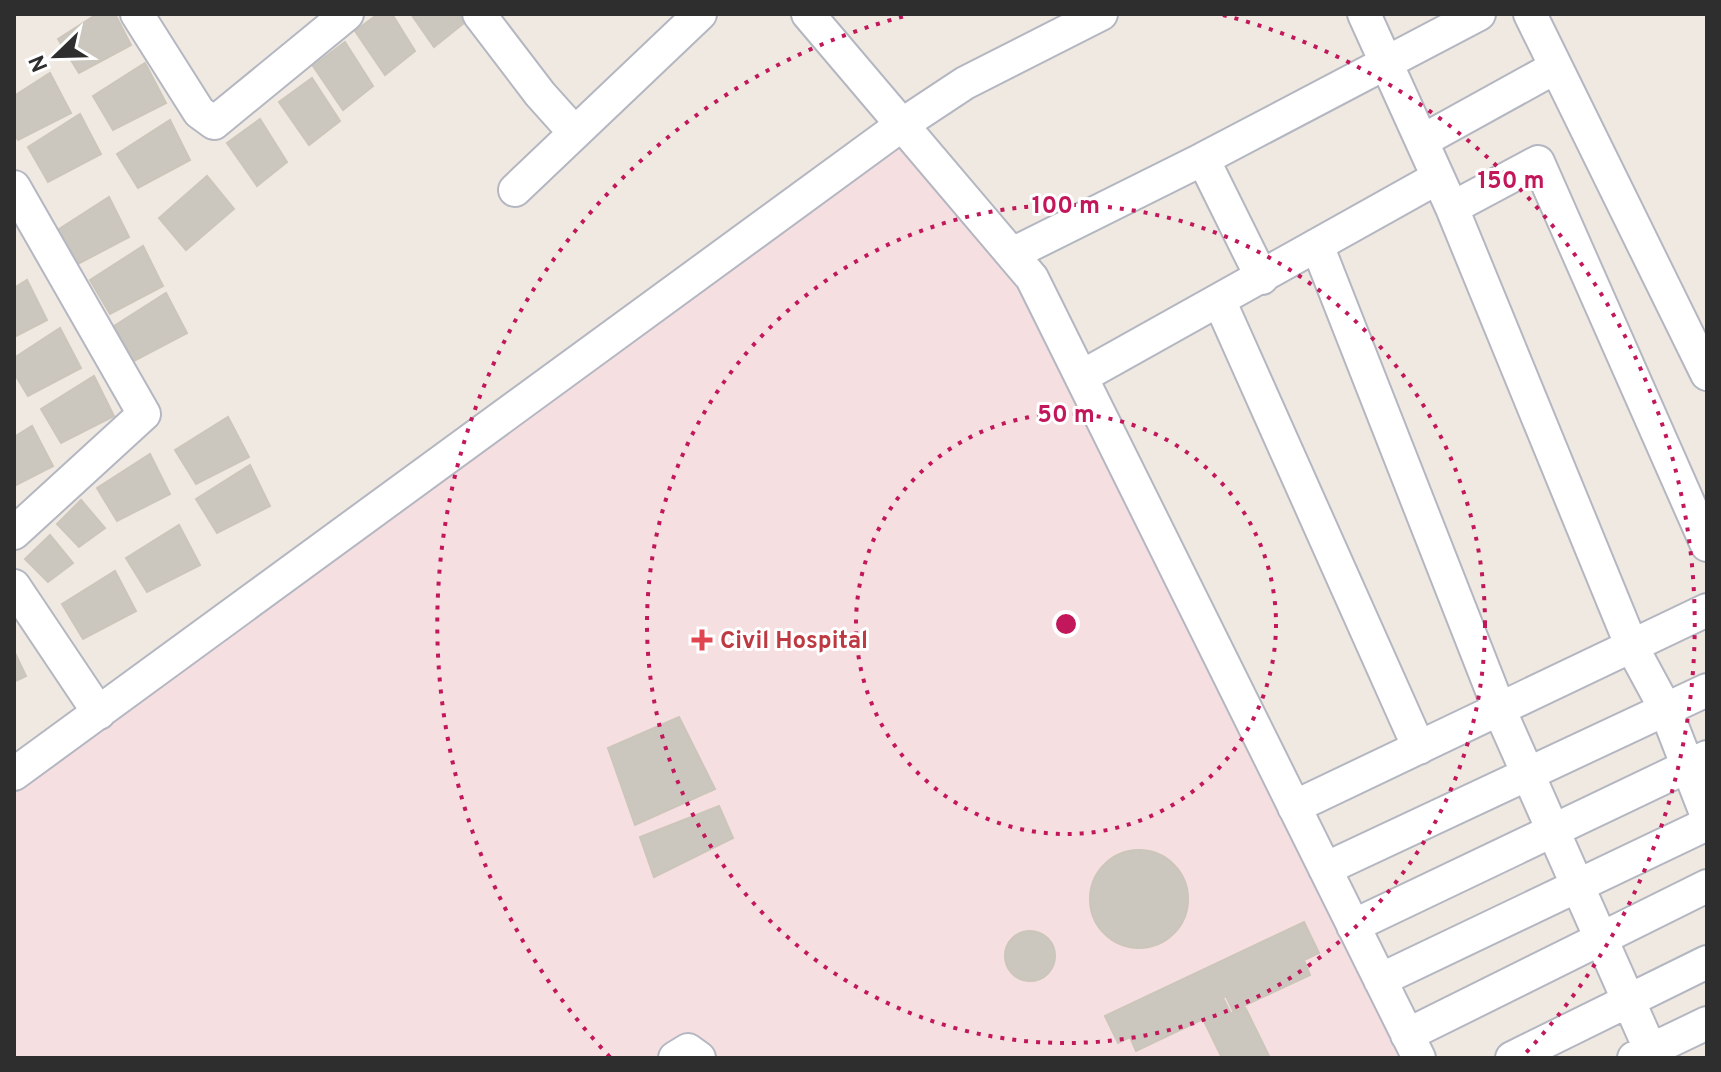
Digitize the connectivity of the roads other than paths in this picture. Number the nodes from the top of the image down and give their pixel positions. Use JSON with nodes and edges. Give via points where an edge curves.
{"nodes":[{"id":1,"x":137,"y":14,"type":"edge"},
{"id":2,"x":347,"y":14,"type":"edge"},
{"id":3,"x":479,"y":14,"type":"edge"},
{"id":4,"x":700,"y":14,"type":"edge"},
{"id":5,"x":808,"y":14,"type":"edge"},
{"id":6,"x":1101,"y":14,"type":"edge"},
{"id":7,"x":1364,"y":14,"type":"edge"},
{"id":8,"x":1479,"y":14,"type":"edge"},
{"id":9,"x":1530,"y":14,"type":"edge"},
{"id":10,"x":1385,"y":62,"type":"junction"},
{"id":11,"x":1556,"y":67,"type":"junction"},
{"id":12,"x":903,"y":124,"type":"junction"},
{"id":13,"x":575,"y":133,"type":"junction"},
{"id":14,"x":1422,"y":141,"type":"junction"},
{"id":15,"x":1203,"y":159,"type":"junction"},
{"id":16,"x":1437,"y":178,"type":"junction"},
{"id":17,"x":14,"y":187,"type":"edge"},
{"id":18,"x":515,"y":190,"type":"dead end"},
{"id":19,"x":1452,"y":208,"type":"junction"},
{"id":20,"x":1317,"y":245,"type":"junction"},
{"id":21,"x":1012,"y":254,"type":"junction"},
{"id":22,"x":1262,"y":278,"type":"junction"},
{"id":23,"x":1219,"y":300,"type":"junction"},
{"id":24,"x":1707,"y":374,"type":"edge"},
{"id":25,"x":1081,"y":377,"type":"junction"},
{"id":26,"x":14,"y":533,"type":"edge"},
{"id":27,"x":1707,"y":545,"type":"edge"},
{"id":28,"x":14,"y":586,"type":"edge"},
{"id":29,"x":1707,"y":610,"type":"edge"},
{"id":30,"x":1632,"y":647,"type":"junction"},
{"id":31,"x":1707,"y":690,"type":"edge"},
{"id":32,"x":1665,"y":708,"type":"junction"},
{"id":33,"x":1500,"y":711,"type":"junction"},
{"id":34,"x":99,"y":713,"type":"junction"},
{"id":35,"x":1419,"y":748,"type":"junction"},
{"id":36,"x":1696,"y":762,"type":"edge"},
{"id":37,"x":14,"y":774,"type":"edge"},
{"id":38,"x":1528,"y":775,"type":"junction"},
{"id":39,"x":1294,"y":807,"type":"junction"},
{"id":40,"x":1707,"y":816,"type":"edge"},
{"id":41,"x":1707,"y":824,"type":"edge"},
{"id":42,"x":1553,"y":831,"type":"junction"},
{"id":43,"x":1325,"y":869,"type":"junction"},
{"id":44,"x":1577,"y":886,"type":"junction"},
{"id":45,"x":1707,"y":886,"type":"edge"},
{"id":46,"x":1353,"y":926,"type":"junction"},
{"id":47,"x":1601,"y":938,"type":"junction"},
{"id":48,"x":1707,"y":962,"type":"edge"},
{"id":49,"x":1380,"y":980,"type":"junction"},
{"id":50,"x":1629,"y":1001,"type":"junction"},
{"id":51,"x":1707,"y":1023,"type":"edge"},
{"id":52,"x":1413,"y":1046,"type":"edge"},
{"id":53,"x":1647,"y":1055,"type":"edge"},
{"id":54,"x":675,"y":1058,"type":"edge"},
{"id":55,"x":699,"y":1058,"type":"edge"},
{"id":56,"x":1512,"y":1058,"type":"edge"}],
"edges":[{"from":1,"to":2,"type":"street","via":[[199,112],[214,123]]},
{"from":3,"to":13,"type":"street"},
{"from":4,"to":13,"type":"street"},
{"from":5,"to":12,"type":"street"},
{"from":6,"to":12,"type":"street","via":[[965,83]]},
{"from":7,"to":10,"type":"street"},
{"from":8,"to":10,"type":"street"},
{"from":9,"to":11,"type":"street"},
{"from":10,"to":14,"type":"street"},
{"from":10,"to":15,"type":"street"},
{"from":11,"to":14,"type":"street"},
{"from":11,"to":24,"type":"street"},
{"from":12,"to":21,"type":"street"},
{"from":12,"to":34,"type":"street"},
{"from":13,"to":18,"type":"street"},
{"from":14,"to":16,"type":"street"},
{"from":15,"to":21,"type":"street"},
{"from":15,"to":22,"type":"street"},
{"from":16,"to":19,"type":"street"},
{"from":16,"to":20,"type":"street"},
{"from":17,"to":26,"type":"street","via":[[144,414]]},
{"from":19,"to":27,"type":"street","via":[[1538,162]]},
{"from":19,"to":30,"type":"street"},
{"from":20,"to":22,"type":"street"},
{"from":20,"to":33,"type":"street"},
{"from":21,"to":25,"type":"street","via":[[1032,278]]},
{"from":22,"to":23,"type":"street"},
{"from":23,"to":25,"type":"street"},
{"from":23,"to":35,"type":"street"},
{"from":25,"to":39,"type":"street"},
{"from":28,"to":34,"type":"street"},
{"from":29,"to":30,"type":"street"},
{"from":30,"to":32,"type":"street"},
{"from":30,"to":33,"type":"street"},
{"from":31,"to":32,"type":"street"},
{"from":32,"to":36,"type":"street"},
{"from":32,"to":38,"type":"street"},
{"from":33,"to":35,"type":"street"},
{"from":33,"to":38,"type":"street"},
{"from":34,"to":37,"type":"street"},
{"from":35,"to":39,"type":"street"},
{"from":36,"to":40,"type":"street"},
{"from":36,"to":42,"type":"street"},
{"from":38,"to":42,"type":"street"},
{"from":38,"to":43,"type":"street"},
{"from":39,"to":43,"type":"street"},
{"from":41,"to":44,"type":"street"},
{"from":42,"to":44,"type":"street"},
{"from":42,"to":46,"type":"street"},
{"from":43,"to":46,"type":"street"},
{"from":44,"to":47,"type":"street"},
{"from":44,"to":49,"type":"street"},
{"from":45,"to":47,"type":"street"},
{"from":46,"to":49,"type":"street"},
{"from":47,"to":50,"type":"street"},
{"from":47,"to":52,"type":"street"},
{"from":48,"to":50,"type":"street"},
{"from":49,"to":52,"type":"street"},
{"from":50,"to":53,"type":"street"},
{"from":50,"to":56,"type":"street"},
{"from":51,"to":53,"type":"street"},
{"from":54,"to":55,"type":"street","via":[[688,1050]]}]}
